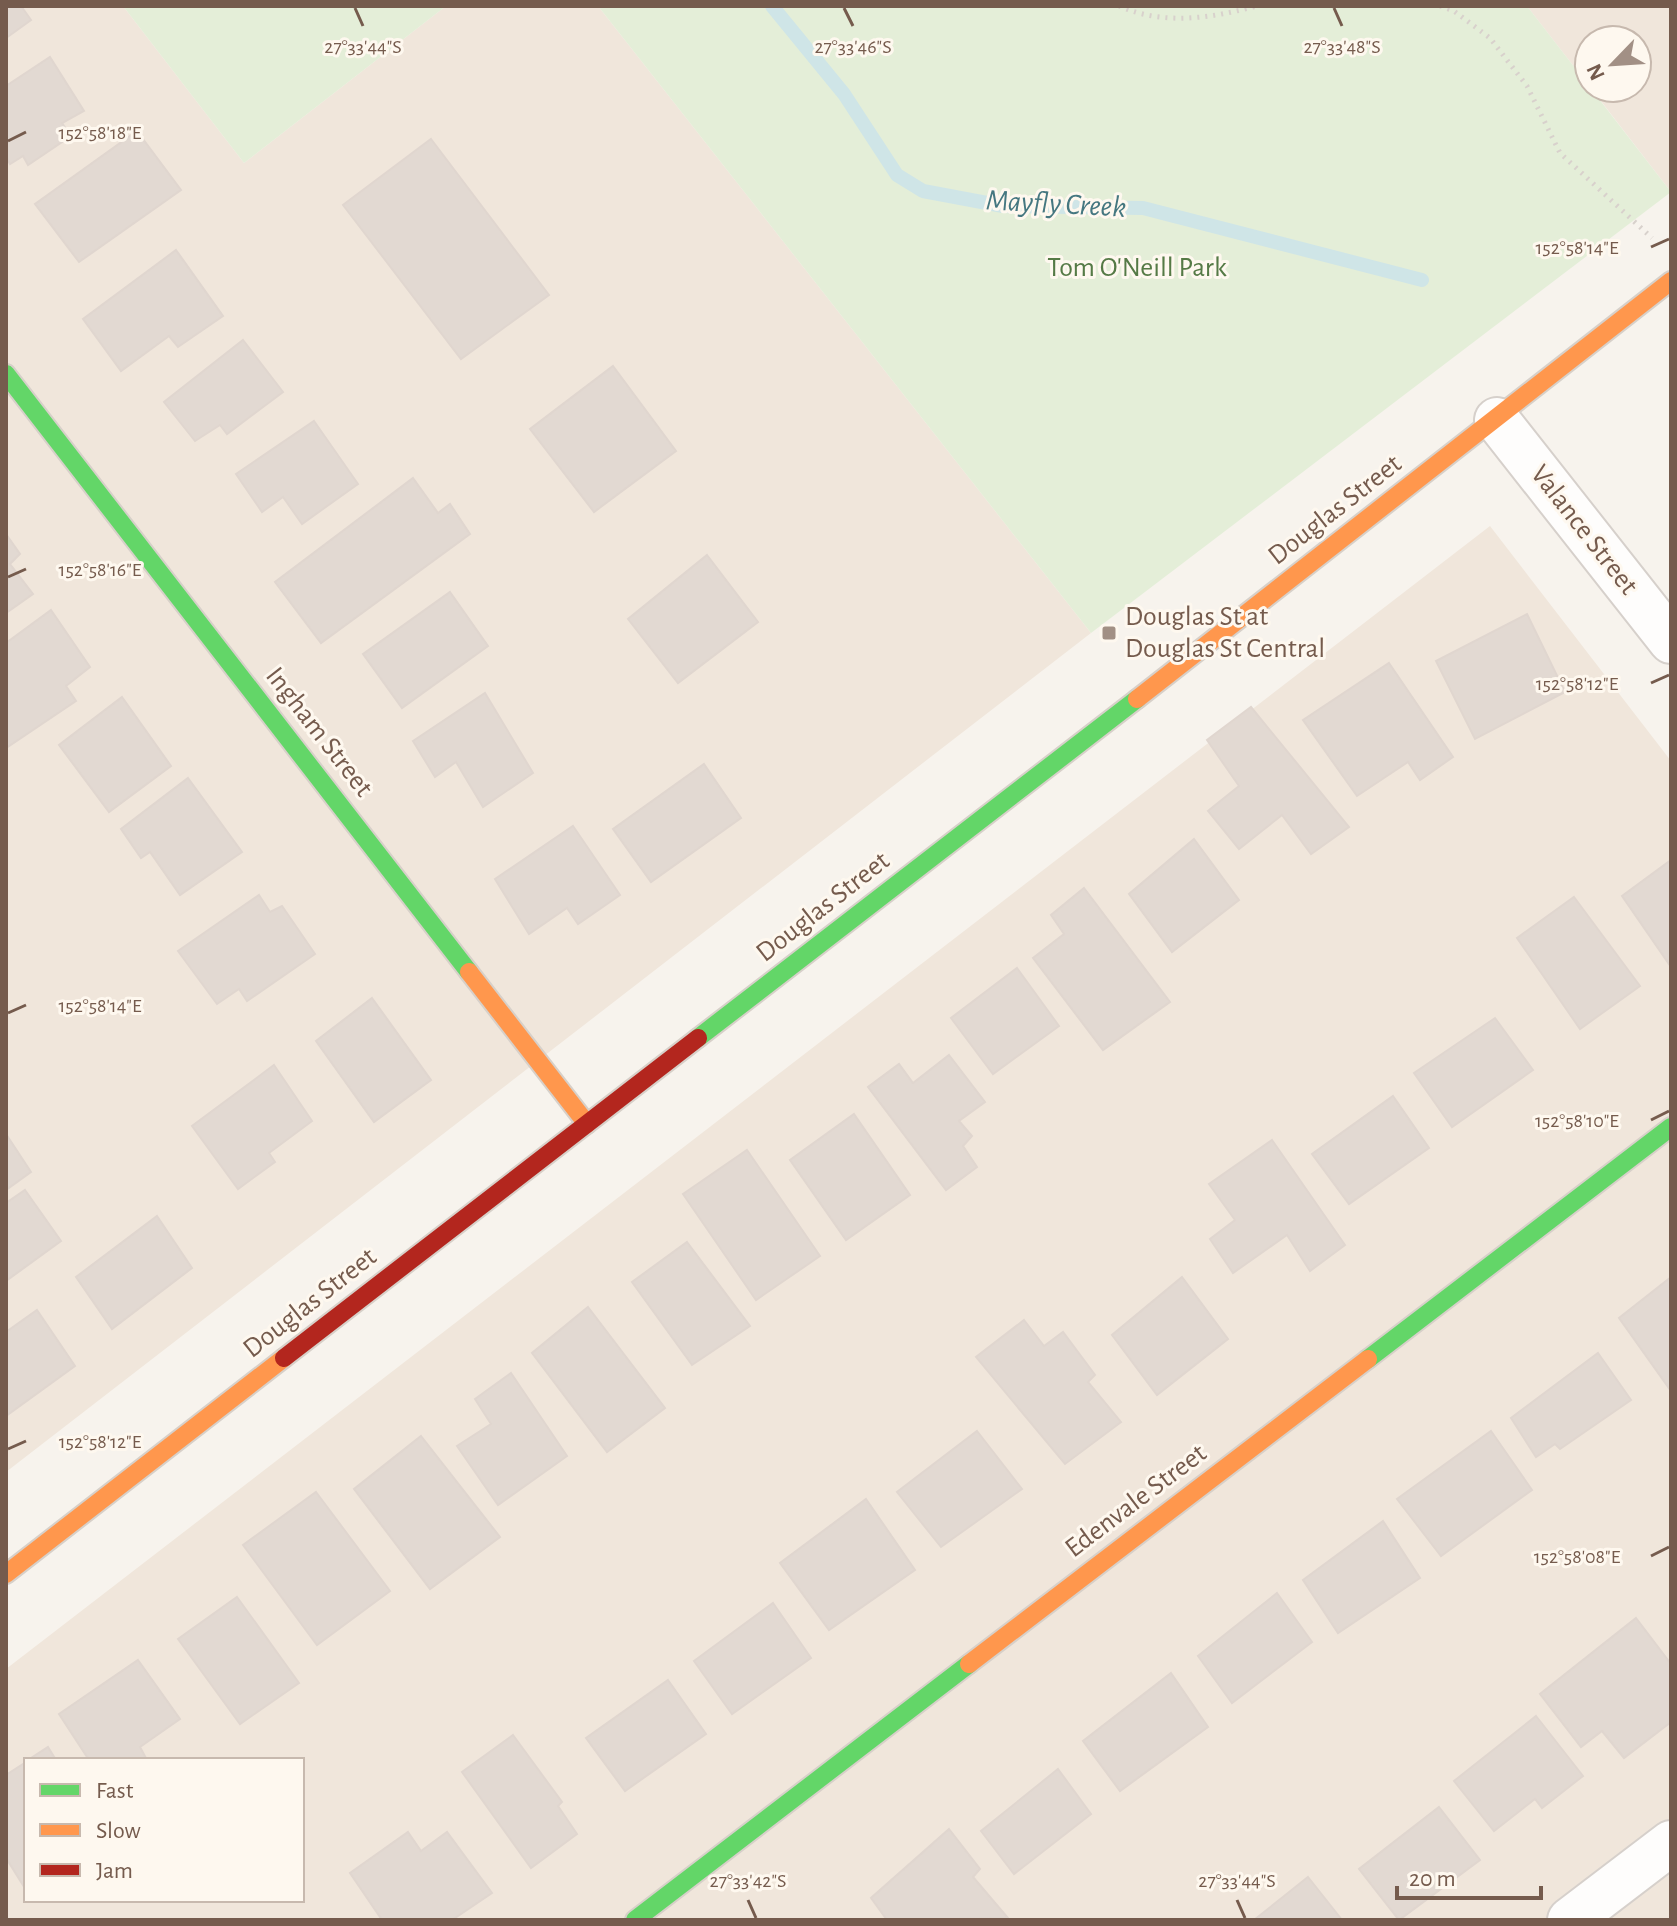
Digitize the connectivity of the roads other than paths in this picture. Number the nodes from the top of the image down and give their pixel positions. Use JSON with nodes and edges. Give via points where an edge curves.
{"nodes":[{"id":1,"x":1671,"y":281,"type":"edge"},
{"id":2,"x":6,"y":374,"type":"edge"},
{"id":3,"x":1497,"y":420,"type":"junction"},
{"id":4,"x":1671,"y":641,"type":"edge"},
{"id":5,"x":587,"y":1124,"type":"junction"},
{"id":6,"x":1671,"y":1127,"type":"edge"},
{"id":7,"x":6,"y":1574,"type":"edge"},
{"id":8,"x":1671,"y":1843,"type":"edge"},
{"id":9,"x":635,"y":1920,"type":"edge"},
{"id":10,"x":1570,"y":1920,"type":"edge"}],
"edges":[{"from":1,"to":3,"type":"street","name":"Douglas Street"},
{"from":2,"to":5,"type":"street","name":"Ingham Street"},
{"from":3,"to":4,"type":"street","name":"Valance Street"},
{"from":3,"to":5,"type":"street","name":"Douglas Street"},
{"from":5,"to":7,"type":"street","name":"Douglas Street"},
{"from":6,"to":9,"type":"street","name":"Edenvale Street"},
{"from":8,"to":10,"type":"street"}]}
